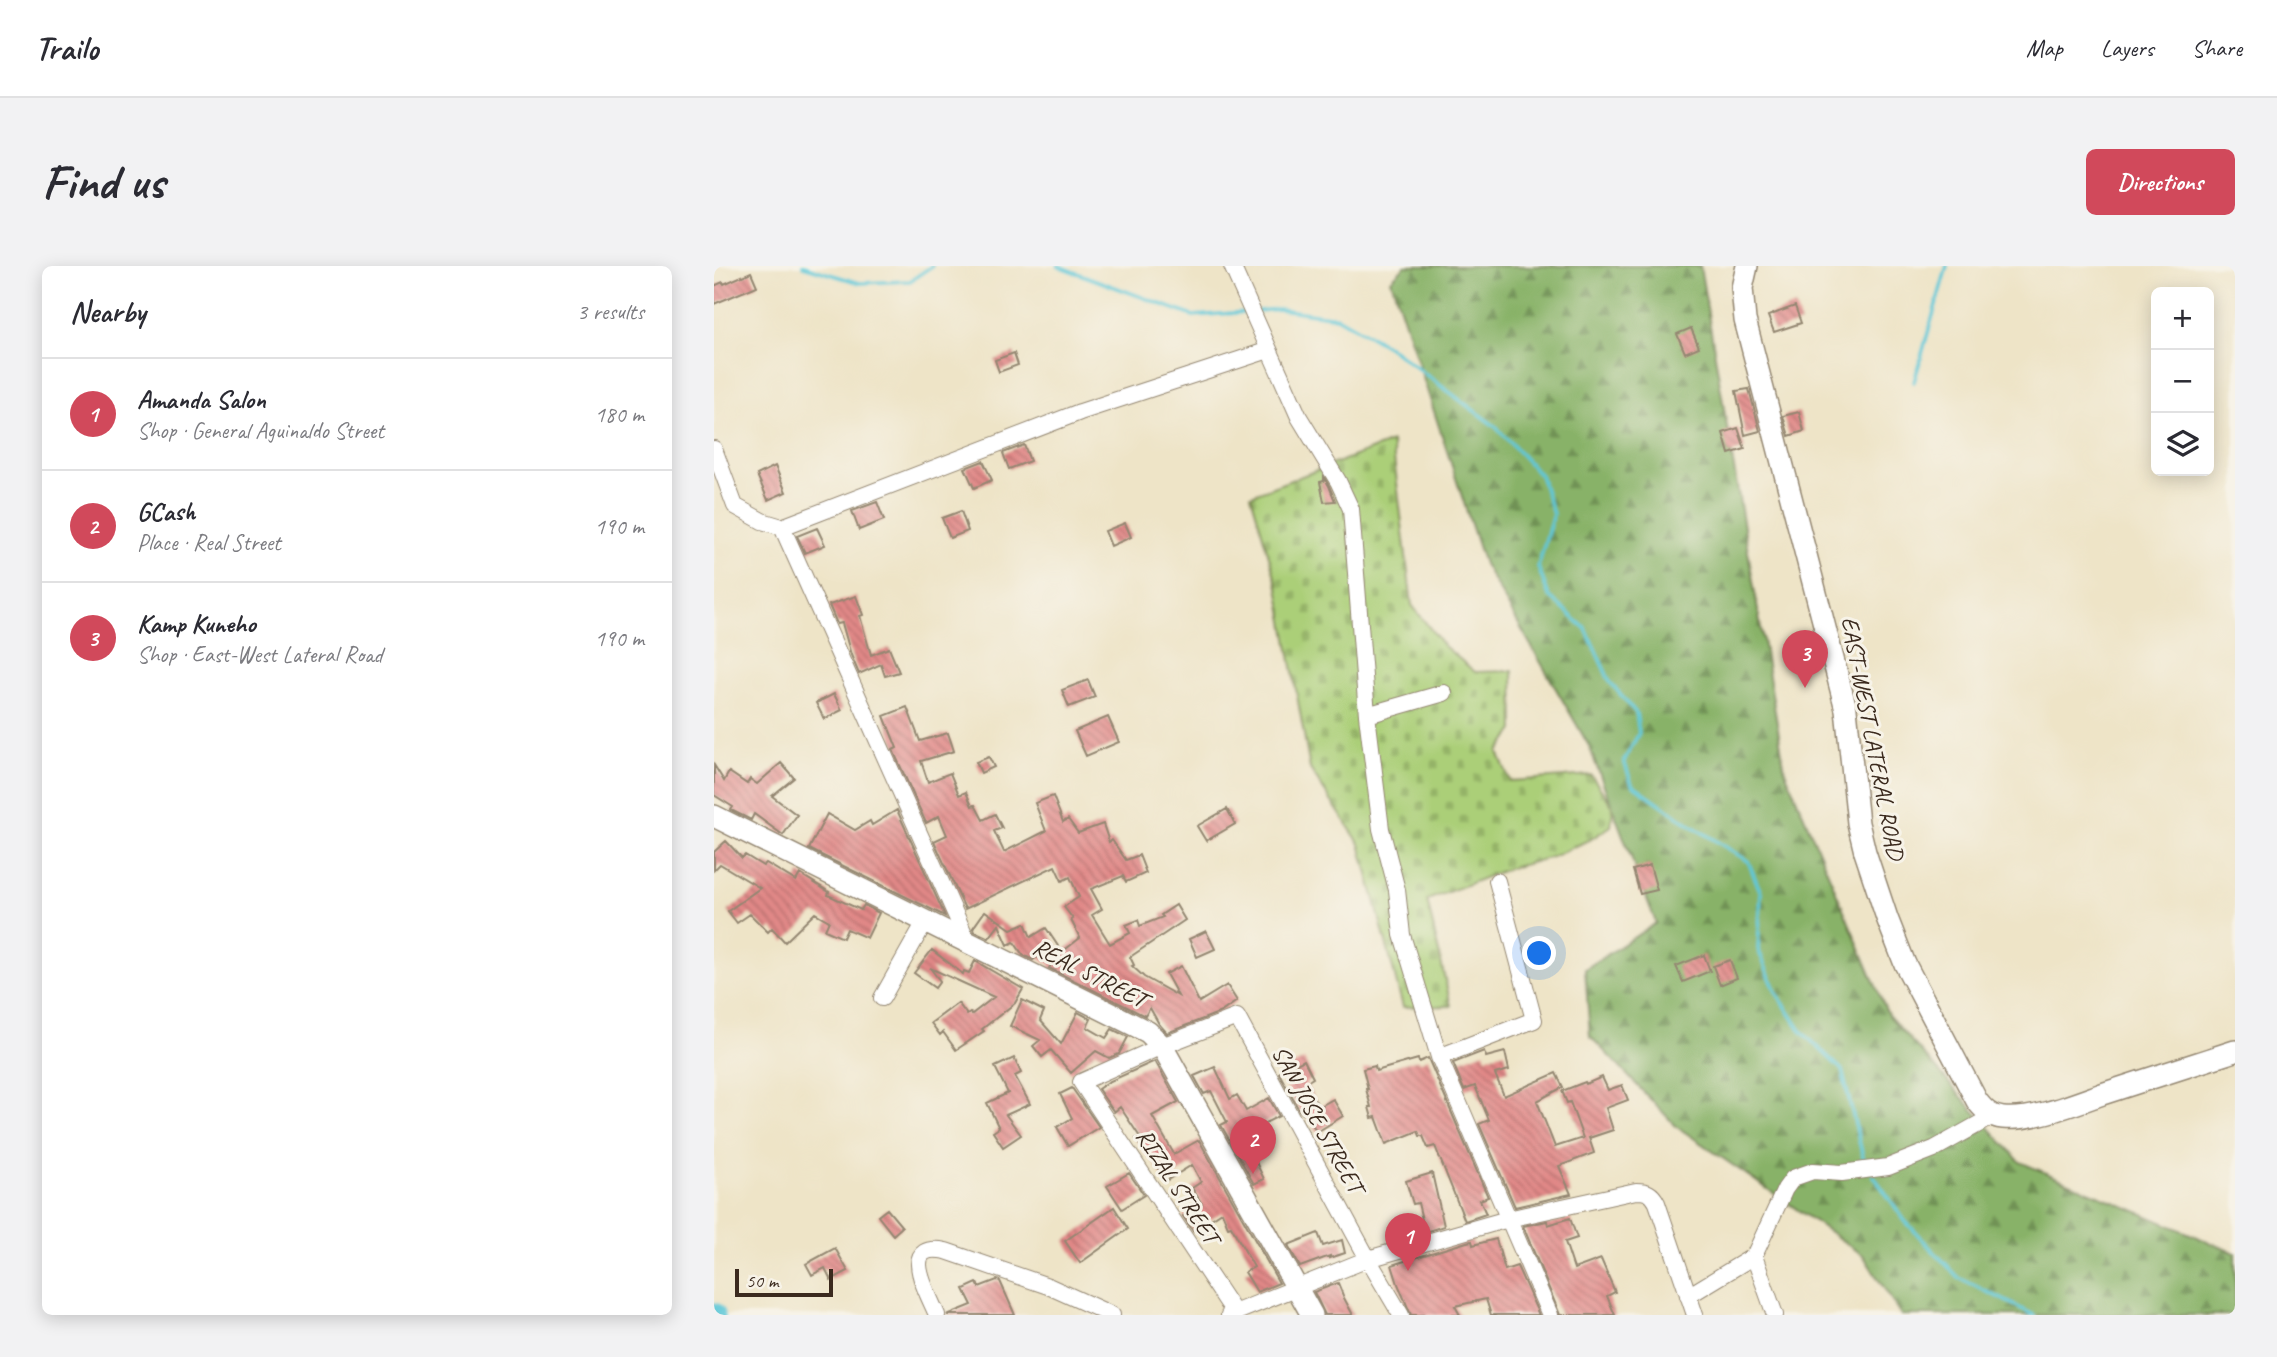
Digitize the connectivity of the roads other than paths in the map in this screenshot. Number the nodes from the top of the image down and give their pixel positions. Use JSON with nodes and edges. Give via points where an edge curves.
{"nodes":[{"id":1,"x":1231,"y":266,"type":"edge"},
{"id":2,"x":1747,"y":266,"type":"edge"},
{"id":3,"x":1269,"y":350,"type":"junction"},
{"id":4,"x":714,"y":449,"type":"edge"},
{"id":5,"x":782,"y":527,"type":"junction"},
{"id":6,"x":1444,"y":692,"type":"dead end"},
{"id":7,"x":1367,"y":715,"type":"junction"},
{"id":8,"x":714,"y":816,"type":"edge"},
{"id":9,"x":1497,"y":881,"type":"dead end"},
{"id":10,"x":926,"y":920,"type":"junction"},
{"id":11,"x":967,"y":940,"type":"junction"},
{"id":12,"x":882,"y":998,"type":"dead end"},
{"id":13,"x":1162,"y":1046,"type":"junction"},
{"id":14,"x":2235,"y":1051,"type":"edge"},
{"id":15,"x":1439,"y":1057,"type":"junction"},
{"id":16,"x":1993,"y":1116,"type":"junction"},
{"id":17,"x":1508,"y":1219,"type":"junction"},
{"id":18,"x":1754,"y":1256,"type":"junction"},
{"id":19,"x":1368,"y":1259,"type":"junction"},
{"id":20,"x":1297,"y":1287,"type":"junction"},
{"id":21,"x":1688,"y":1296,"type":"junction"},
{"id":22,"x":1233,"y":1314,"type":"edge"},
{"id":23,"x":937,"y":1315,"type":"edge"},
{"id":24,"x":1112,"y":1315,"type":"edge"},
{"id":25,"x":1312,"y":1315,"type":"edge"},
{"id":26,"x":1401,"y":1315,"type":"edge"},
{"id":27,"x":1550,"y":1315,"type":"edge"},
{"id":28,"x":1695,"y":1315,"type":"edge"},
{"id":29,"x":1775,"y":1315,"type":"edge"}],
"edges":[{"from":1,"to":3,"type":"street"},
{"from":2,"to":16,"type":"main road","name":"EAST-WEST LATERAL ROAD","via":[[1742,288],[1745,320],[1846,709],[1865,852],[1912,980],[1973,1094]]},
{"from":3,"to":5,"type":"street","via":[[1080,412]]},
{"from":3,"to":7,"type":"street","via":[[1299,417],[1351,509]]},
{"from":4,"to":5,"type":"street","via":[[735,506]]},
{"from":5,"to":11,"type":"street"},
{"from":6,"to":7,"type":"street"},
{"from":7,"to":15,"type":"street","via":[[1381,829],[1397,891],[1402,936]]},
{"from":8,"to":10,"type":"main road","name":"REAL STREET"},
{"from":9,"to":15,"type":"street","via":[[1534,1020]]},
{"from":10,"to":11,"type":"main road","name":"REAL STREET"},
{"from":10,"to":12,"type":"street"},
{"from":11,"to":13,"type":"main road","name":"REAL STREET","via":[[1139,1026]]},
{"from":13,"to":19,"type":"street","name":"SAN JOSE STREET","via":[[1237,1017]]},
{"from":13,"to":20,"type":"main road","name":"REAL STREET"},
{"from":13,"to":22,"type":"street","name":"RIZAL STREET","via":[[1082,1082]]},
{"from":14,"to":16,"type":"main road","via":[[2059,1108],[2018,1118]]},
{"from":15,"to":17,"type":"street"},
{"from":16,"to":18,"type":"street","via":[[1934,1149],[1888,1167],[1842,1173],[1813,1171],[1793,1178]]},
{"from":17,"to":19,"type":"street"},
{"from":17,"to":21,"type":"street","via":[[1636,1191],[1653,1194]]},
{"from":17,"to":27,"type":"street"},
{"from":18,"to":21,"type":"street"},
{"from":18,"to":29,"type":"street"},
{"from":19,"to":20,"type":"street"},
{"from":19,"to":26,"type":"street","name":"SAN JOSE STREET"},
{"from":20,"to":22,"type":"street"},
{"from":20,"to":25,"type":"main road","name":"REAL STREET"},
{"from":21,"to":28,"type":"street"},
{"from":23,"to":24,"type":"street","via":[[919,1270],[919,1259],[934,1248],[1048,1286]]}]}
